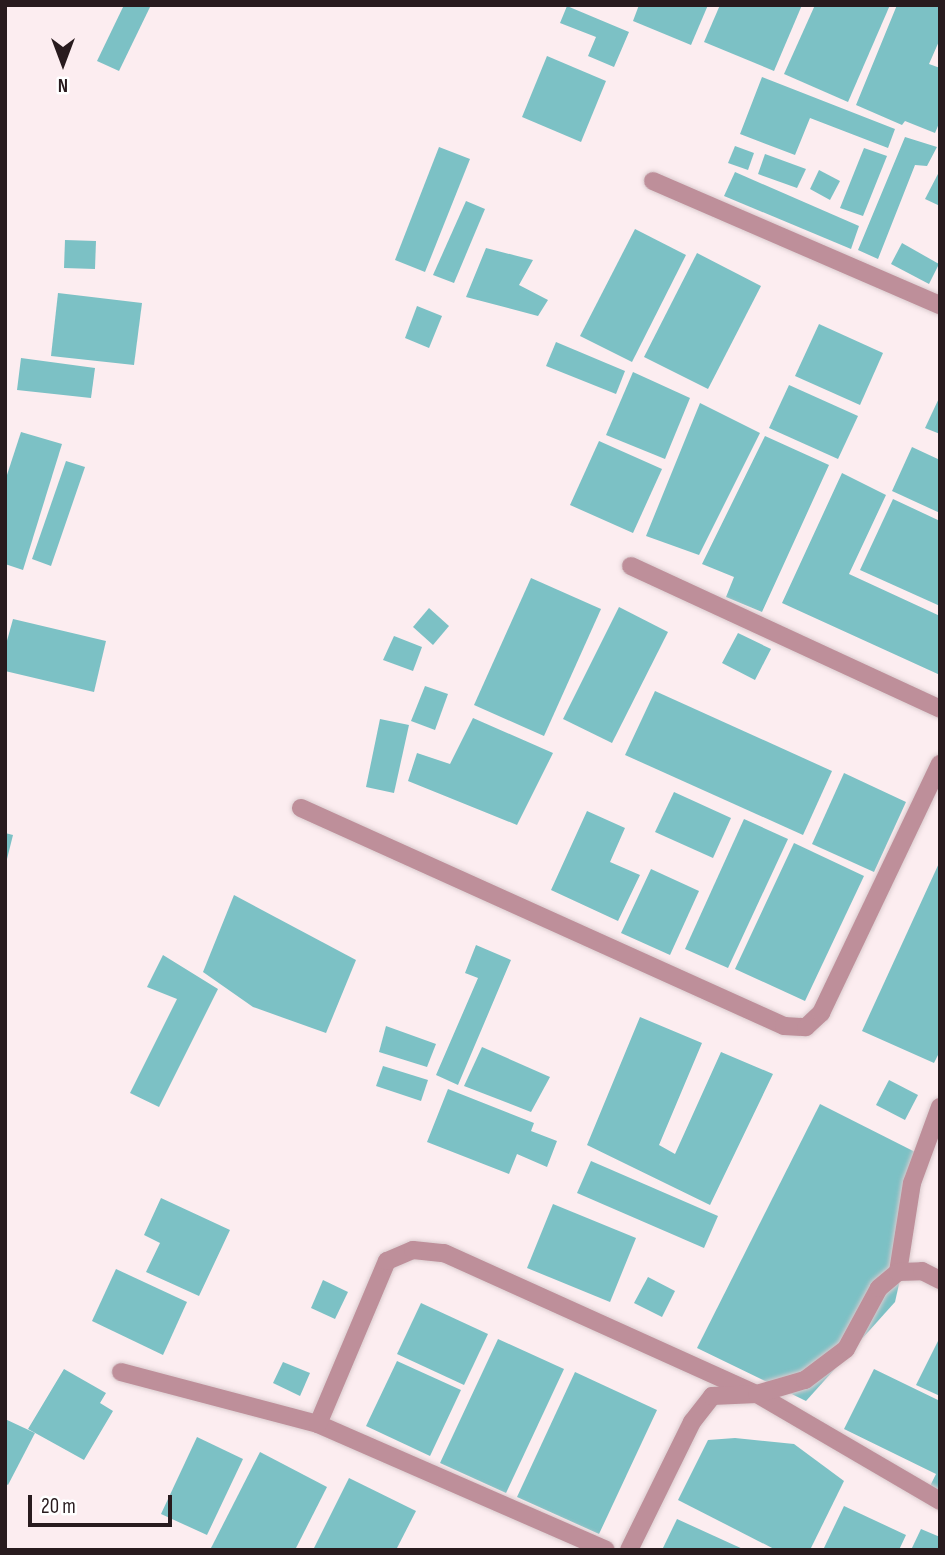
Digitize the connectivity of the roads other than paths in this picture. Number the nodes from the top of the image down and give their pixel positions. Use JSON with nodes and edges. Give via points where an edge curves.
{"nodes":[{"id":1,"x":653,"y":181,"type":"dead end"},
{"id":2,"x":940,"y":304,"type":"edge"},
{"id":3,"x":631,"y":566,"type":"dead end"},
{"id":4,"x":940,"y":709,"type":"edge"},
{"id":5,"x":940,"y":764,"type":"edge"},
{"id":6,"x":301,"y":808,"type":"dead end"},
{"id":7,"x":940,"y":1107,"type":"edge"},
{"id":8,"x":898,"y":1272,"type":"junction"},
{"id":9,"x":940,"y":1280,"type":"edge"},
{"id":10,"x":121,"y":1372,"type":"dead end"},
{"id":11,"x":757,"y":1394,"type":"junction"},
{"id":12,"x":318,"y":1424,"type":"junction"},
{"id":13,"x":940,"y":1501,"type":"edge"},
{"id":14,"x":606,"y":1550,"type":"edge"},
{"id":15,"x":629,"y":1550,"type":"edge"}],
"edges":[{"from":1,"to":2,"type":"street"},
{"from":3,"to":4,"type":"street"},
{"from":5,"to":6,"type":"street","via":[[821,1013],[806,1027],[783,1026]]},
{"from":7,"to":8,"type":"street","via":[[912,1183]]},
{"from":8,"to":9,"type":"street","via":[[922,1271]]},
{"from":8,"to":11,"type":"street","via":[[879,1288],[846,1349],[805,1380]]},
{"from":10,"to":12,"type":"street"},
{"from":11,"to":12,"type":"street","via":[[444,1253],[413,1250],[387,1261]]},
{"from":11,"to":13,"type":"street"},
{"from":11,"to":15,"type":"street","via":[[712,1396],[692,1422]]},
{"from":12,"to":14,"type":"street"}]}
